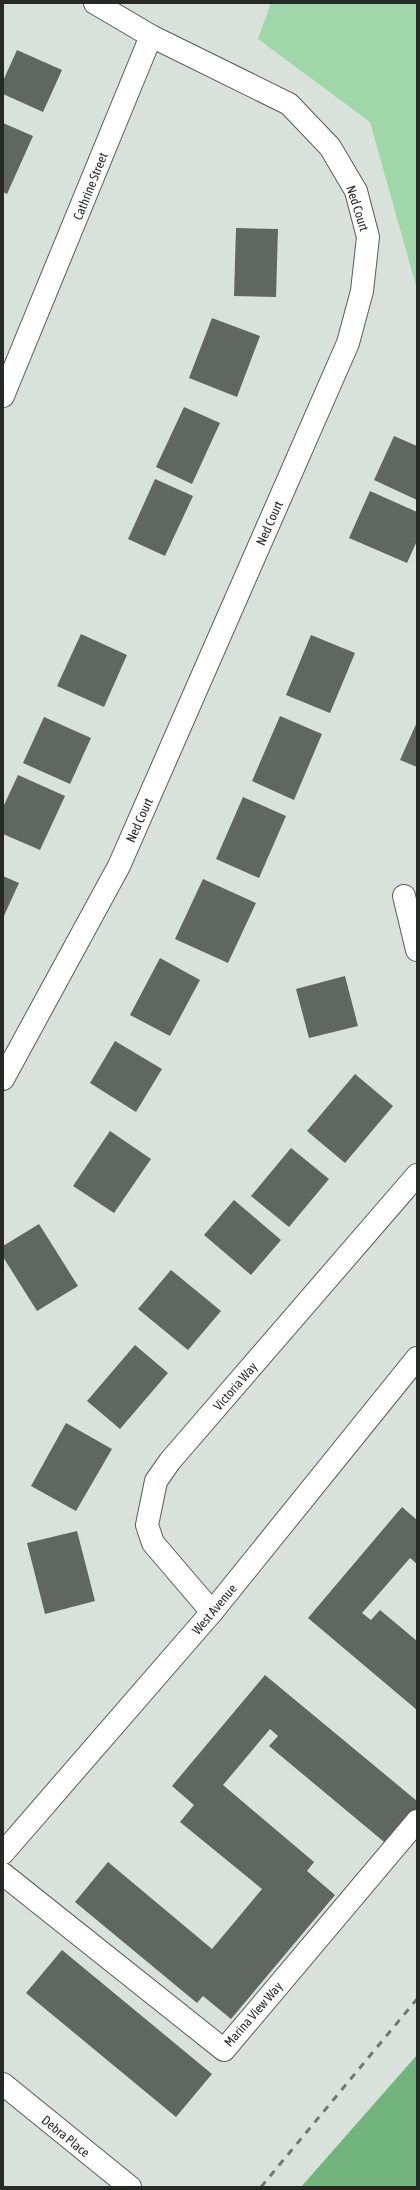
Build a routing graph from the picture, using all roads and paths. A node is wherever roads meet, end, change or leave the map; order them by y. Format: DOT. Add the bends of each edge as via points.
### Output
graph roads {
  1 [pos="95,3"];
  2 [pos="151,36"];
  3 [pos="3,396"];
  4 [pos="404,896"];
  5 [pos="417,950"];
  6 [pos="3,1079"];
  7 [pos="417,1175"];
  8 [pos="417,1358"];
  9 [pos="212,1612"];
  10 [pos="417,1820"];
  11 [pos="3,1853"];
  12 [pos="3,1874"];
  13 [pos="3,2084"];
  14 [pos="130,2187"];
  1 -- 2 [label="street"];
  2 -- 3 [label="street, Cathrine Street"];
  2 -- 6 [label="street, Ned Court" via="289,104 330,146 356,191 368,237 362,292 348,343 119,866"];
  4 -- 5 [label="street"];
  7 -- 9 [label="street, Victoria Way" via="170,1461 156,1481 147,1525 153,1543"];
  8 -- 9 [label="street, West Avenue"];
  9 -- 11 [label="street, West Avenue"];
  10 -- 12 [label="street, Marina View Way" via="224,2050"];
  13 -- 14 [label="street, Debra Place"];
}
